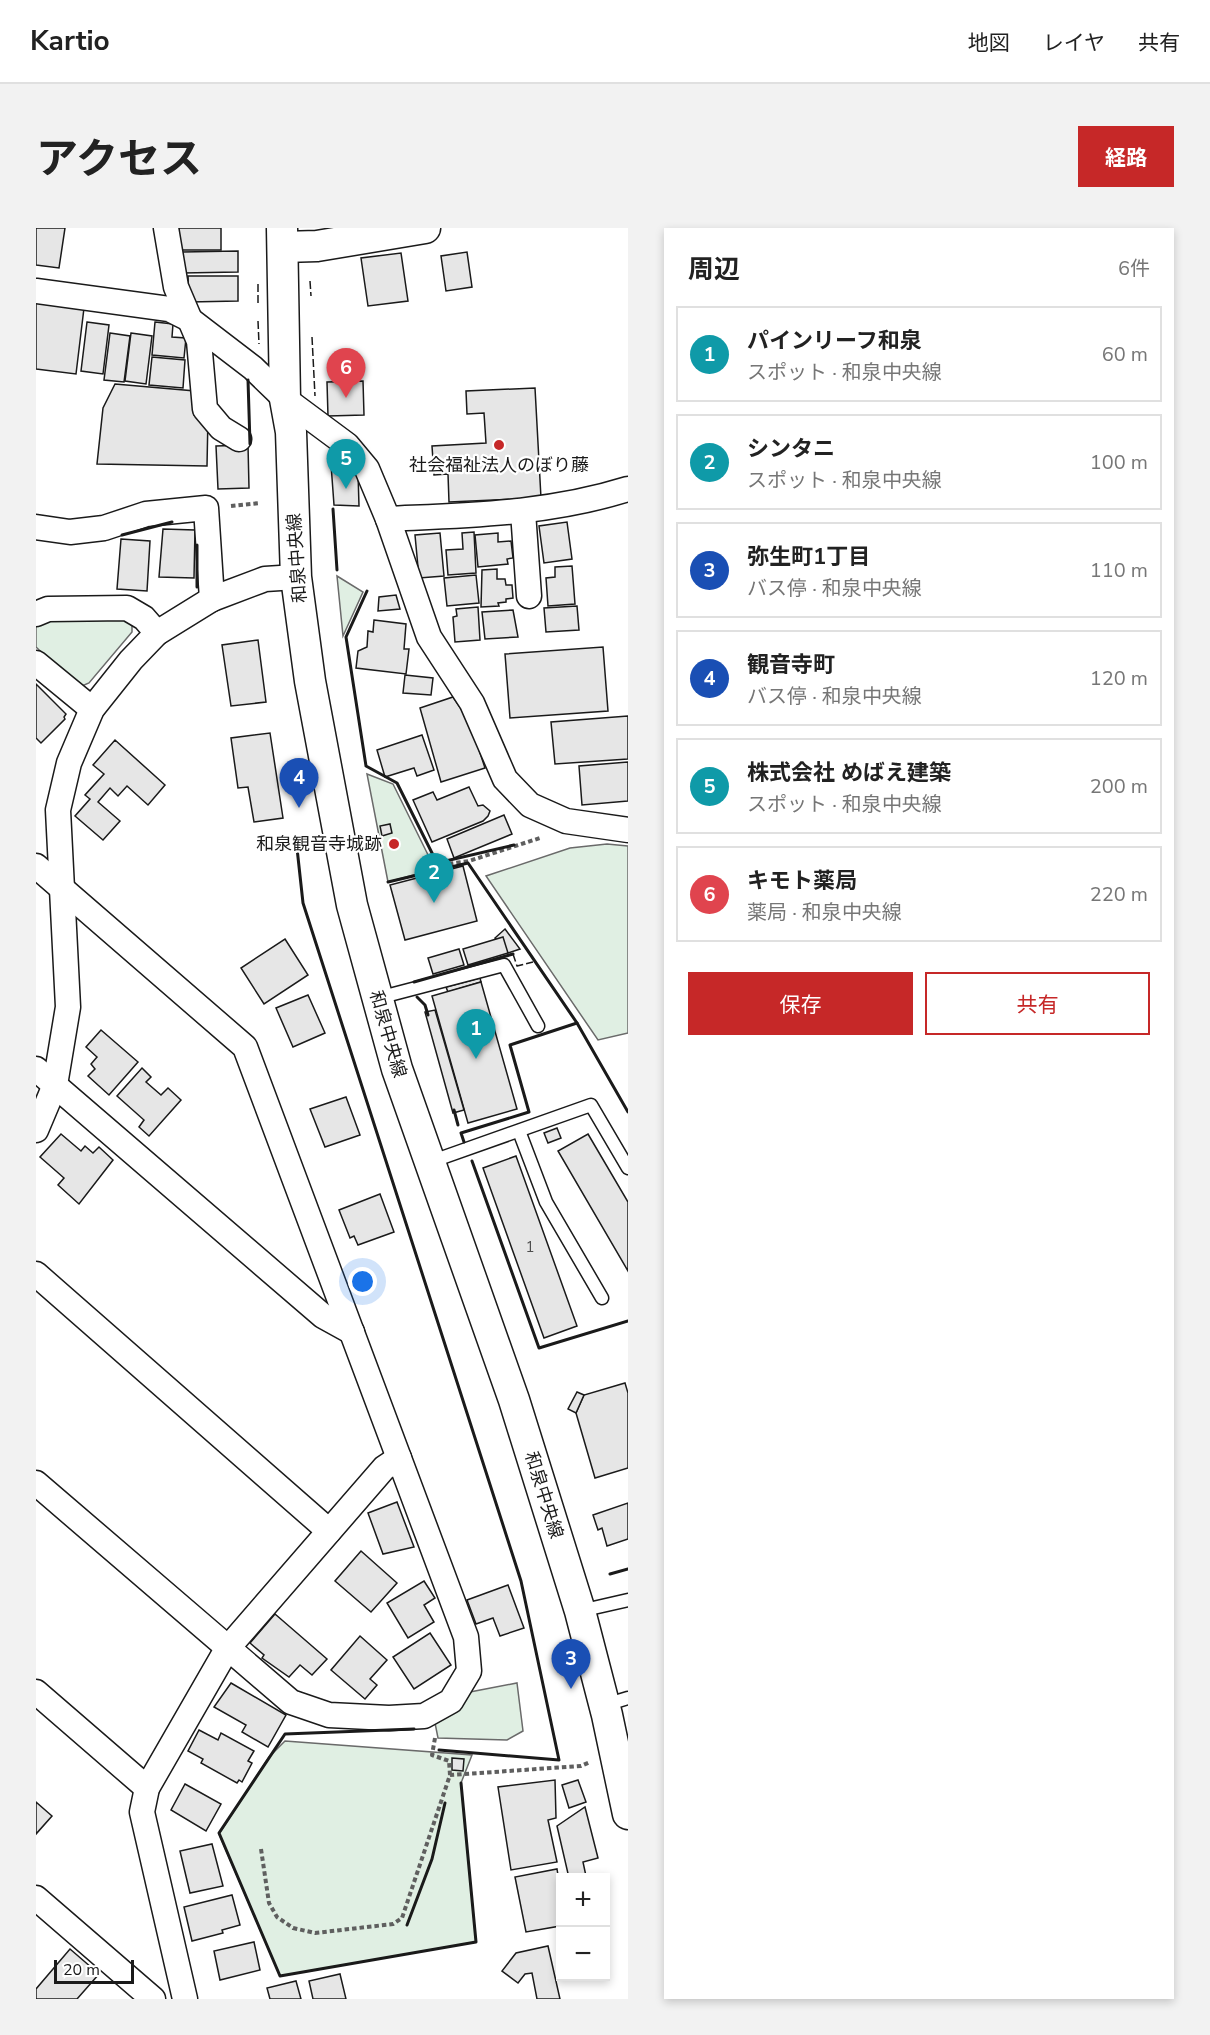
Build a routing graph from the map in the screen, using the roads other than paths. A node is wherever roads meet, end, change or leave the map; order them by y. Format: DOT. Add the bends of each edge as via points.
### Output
graph roads {
  1 [pos="166,228"];
  2 [pos="415,229"];
  3 [pos="282,238"];
  4 [pos="36,291"];
  5 [pos="189,319"];
  6 [pos="285,399"];
  7 [pos="239,439"];
  8 [pos="628,489"];
  9 [pos="523,512"];
  10 [pos="388,519"];
  11 [pos="36,527"];
  12 [pos="296,577"];
  13 [pos="529,596"];
  14 [pos="212,599"];
  15 [pos="36,614"];
  16 [pos="157,633"];
  17 [pos="36,663"];
  18 [pos="92,709"];
  19 [pos="628,830"];
  20 [pos="36,866"];
  21 [pos="61,888"];
  22 [pos="378,998"];
  23 [pos="538,1026"];
  24 [pos="36,1069"];
  25 [pos="55,1085"];
  26 [pos="36,1130"];
  27 [pos="519,1131"];
  28 [pos="430,1162"];
  29 [pos="628,1168"];
  30 [pos="36,1274"];
  31 [pos="602,1298"];
  32 [pos="352,1332"];
  33 [pos="399,1458"];
  34 [pos="36,1483"];
  35 [pos="329,1531"];
  36 [pos="628,1600"];
  37 [pos="580,1611"];
  38 [pos="227,1649"];
  39 [pos="36,1692"];
  40 [pos="616,1701"];
  41 [pos="147,1788"];
  42 [pos="628,1814"];
  43 [pos="36,1898"];
  44 [pos="153,1999"];
  45 [pos="185,1999"];
  1 -- 5 [label="street" via="176,287"];
  2 -- 3 [label="street" via="317,246"];
  3 -- 6 [label="street, 和泉中央線"];
  4 -- 5 [label="street" via="169,309"];
  5 -- 6 [label="street" via="253,368"];
  5 -- 7 [label="street" via="199,341 205,409 221,428"];
  6 -- 10 [label="street" via="347,445 367,470"];
  6 -- 12 [label="street, 和泉中央線" via="291,432"];
  8 -- 9 [label="street" via="587,502"];
  9 -- 10 [label="street"];
  9 -- 13 [label="street"];
  10 -- 19 [label="street" via="429,637 472,703 505,779 530,806 566,821"];
  11 -- 14 [label="street" via="70,532 93,530 147,514 206,508"];
  12 -- 14 [label="street" via="265,579"];
  12 -- 22 [label="street, 和泉中央線" via="333,814 352,905"];
  14 -- 16 [label="street"];
  15 -- 16 [label="street" via="48,609 127,608 144,618"];
  16 -- 18 [label="street"];
  17 -- 18 [label="street"];
  18 -- 21 [label="street" via="69,763 58,810"];
  20 -- 21 [label="street"];
  21 -- 25 [label="street" via="68,1006"];
  21 -- 32 [label="street" via="245,1047"];
  22 -- 23 [label="lane" via="504,965"];
  22 -- 28 [label="street, 和泉中央線"];
  24 -- 25 [label="street"];
  25 -- 26 [label="street"];
  25 -- 32 [label="street" via="324,1316"];
  27 -- 28 [label="lane"];
  27 -- 29 [label="lane" via="591,1105"];
  27 -- 31 [label="lane" via="546,1202"];
  28 -- 37 [label="street, 和泉中央線" via="514,1400"];
  30 -- 35 [label="street"];
  32 -- 33 [label="street"];
  33 -- 35 [label="street" via="384,1468"];
  33 -- 38 [label="street" via="466,1637 469,1671 451,1701 424,1716 329,1715 291,1702"];
  34 -- 38 [label="street"];
  35 -- 38 [label="street"];
  36 -- 37 [label="lane"];
  37 -- 40 [label="street, 和泉中央線"];
  38 -- 41 [label="street"];
  39 -- 41 [label="street"];
  40 -- 42 [label="street, 和泉中央線" via="616,1751"];
  41 -- 45 [label="street" via="142,1812"];
  43 -- 44 [label="street"];
}
